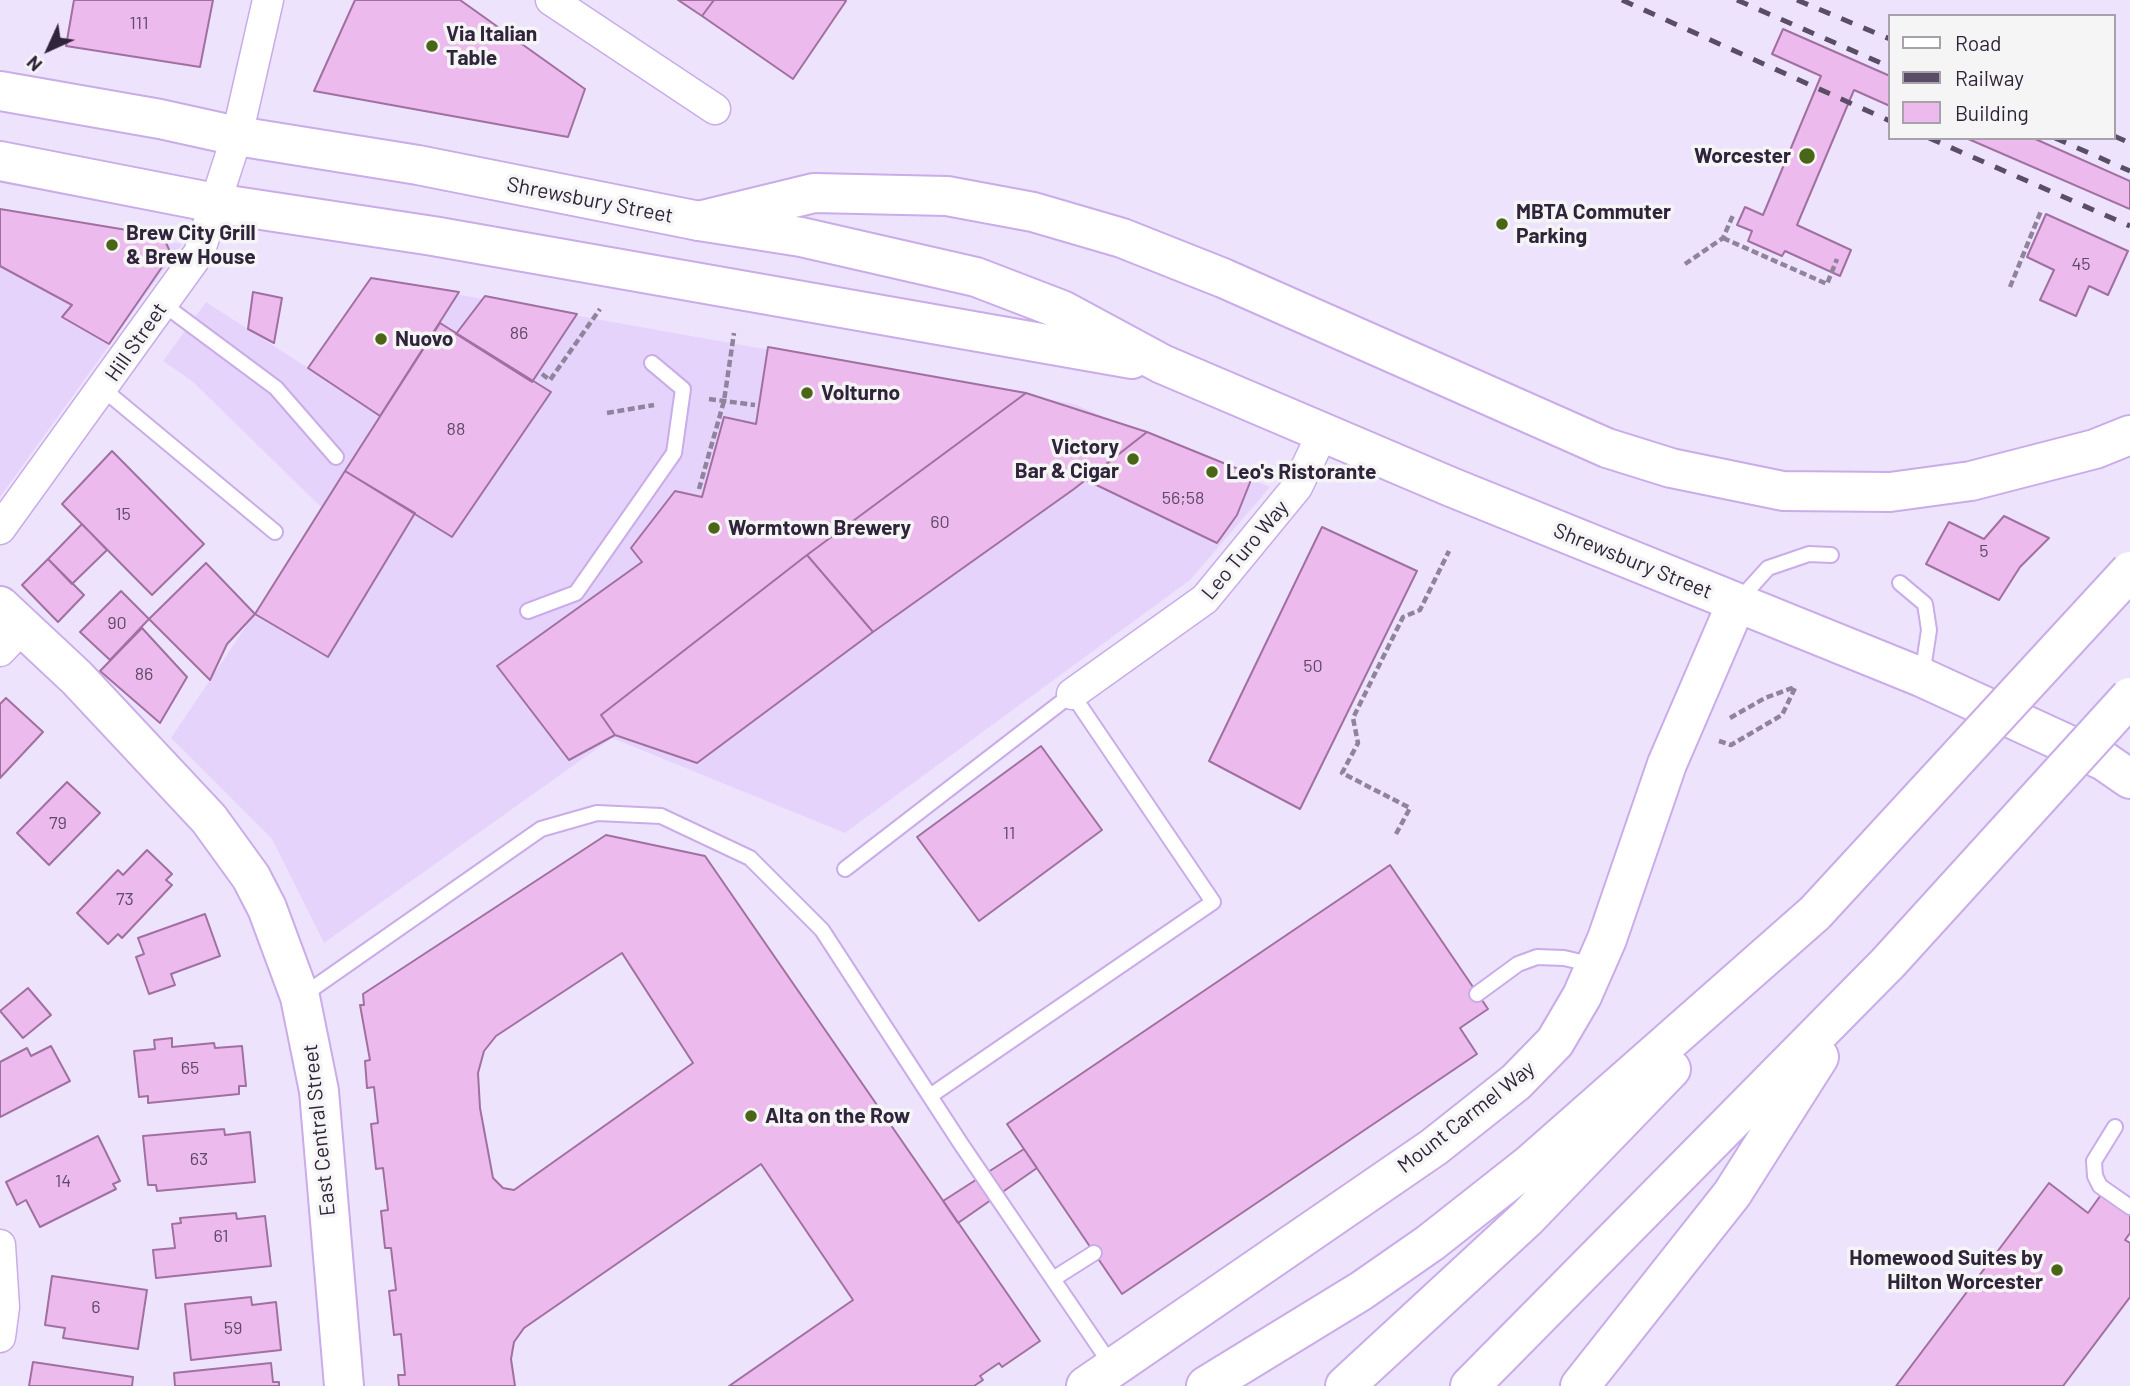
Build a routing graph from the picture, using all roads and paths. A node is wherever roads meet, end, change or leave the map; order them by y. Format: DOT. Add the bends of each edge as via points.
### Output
graph roads {
  1 [pos="268,0"];
  2 [pos="551,0"];
  3 [pos="0,91"];
  4 [pos="715,110"];
  5 [pos="237,136"];
  6 [pos="0,161"];
  7 [pos="215,203"];
  8 [pos="2041,211"];
  9 [pos="1734,213"];
  10 [pos="699,221"];
  11 [pos="1723,238"];
  12 [pos="1837,259"];
  13 [pos="1685,264"];
  14 [pos="2010,287"];
  15 [pos="163,304"];
  16 [pos="600,309"];
  17 [pos="734,333"];
  18 [pos="652,363"];
  19 [pos="1162,364"];
  20 [pos="542,374"];
  21 [pos="103,389"];
  22 [pos="704,398"];
  23 [pos="724,401"];
  24 [pos="666,403"];
  25 [pos="755,405"];
  26 [pos="607,413"];
  27 [pos="1323,432"];
  28 [pos="2130,435"];
  29 [pos="336,457"];
  30 [pos="699,489"];
  31 [pos="0,529"];
  32 [pos="275,532"];
  33 [pos="1448,551"];
  34 [pos="1831,555"];
  35 [pos="2130,571"];
  36 [pos="1900,583"];
  37 [pos="1736,604"];
  38 [pos="528,611"];
  39 [pos="8,628"];
  40 [pos="1921,677"];
  41 [pos="1072,694"];
  42 [pos="2130,697"];
  43 [pos="1727,719"];
  44 [pos="1721,729"];
  45 [pos="2121,769"];
  46 [pos="1396,834"];
  47 [pos="845,869"];
  48 [pos="1815,913"];
  49 [pos="1888,963"];
  50 [pos="1595,965"];
  51 [pos="1477,994"];
  52 [pos="300,997"];
  53 [pos="930,1096"];
  54 [pos="2115,1127"];
  55 [pos="2130,1207"];
  56 [pos="0,1245"];
  57 [pos="1094,1253"];
  58 [pos="1053,1279"];
  59 [pos="0,1337"];
  60 [pos="1099,1377"];
  61 [pos="344,1386"];
  62 [pos="1206,1386"];
  63 [pos="1345,1386"];
  64 [pos="1470,1386"];
  65 [pos="1580,1386"];
  1 -- 5 [label="street, Hill Street"];
  2 -- 4 [label="street"];
  3 -- 5 [label="main road, Shrewsbury Street"];
  5 -- 7 [label="street, Hill Street"];
  5 -- 10 [label="main road, Shrewsbury Street" via="418,165"];
  6 -- 7 [label="main road, Shrewsbury Street"];
  7 -- 15 [label="street, Hill Street" via="199,253"];
  7 -- 19 [label="main road, Shrewsbury Street" via="433,236"];
  8 -- 14 [label="path"];
  9 -- 11 [label="path"];
  10 -- 19 [label="main road, Shrewsbury Street" via="801,237 976,277 1062,310"];
  10 -- 28 [label="main road" via="814,193 947,196 1033,212 1122,238 1223,278 1606,448 1671,468 1783,491 1909,491 1971,481 2095,449"];
  11 -- 12 [label="path" via="1827,284"];
  11 -- 13 [label="path"];
  15 -- 21 [label="street, Hill Street"];
  15 -- 29 [label="lane" via="276,388"];
  16 -- 20 [label="path" via="550,380"];
  17 -- 23 [label="path"];
  18 -- 38 [label="lane" via="683,389 674,453 576,593"];
  19 -- 27 [label="main road, Shrewsbury Street"];
  21 -- 31 [label="street, Hill Street"];
  21 -- 32 [label="lane"];
  22 -- 23 [label="path"];
  23 -- 25 [label="path"];
  23 -- 30 [label="path"];
  24 -- 26 [label="path"];
  27 -- 37 [label="main road, Shrewsbury Street"];
  27 -- 41 [label="street, Leo Turo Way" via="1297,487 1205,599"];
  33 -- 46 [label="path" via="1420,610 1403,617 1353,718 1358,743 1342,773 1410,808"];
  34 -- 37 [label="lane" via="1809,554 1768,568"];
  35 -- 48 [label="main road, bridge"];
  36 -- 40 [label="lane" via="1925,604 1929,630"];
  37 -- 40 [label="main road, Shrewsbury Street"];
  37 -- 50 [label="main road, Mount Carmel Way" via="1667,764"];
  39 -- 52 [label="main road, East Central Street" via="77,678 220,832 263,901"];
  40 -- 45 [label="main road, Shrewsbury Street"];
  41 -- 47 [label="lane"];
  41 -- 53 [label="lane" via="1213,902"];
  42 -- 49 [label="main road, bridge"];
  43 -- 44 [label="path" via="1796,686 1782,716 1731,746 1714,739"];
  48 -- 62 [label="main road" via="1529,1165 1430,1243"];
  48 -- 63 [label="main road" via="1604,1142"];
  49 -- 64 [label="main road"];
  49 -- 65 [label="main road" via="1817,1060 1731,1194"];
  50 -- 51 [label="lane" via="1537,957 1518,964"];
  50 -- 60 [label="main road, Mount Carmel Way" via="1561,1034 1516,1082 1434,1147"];
  52 -- 53 [label="lane" via="541,829 597,813 661,816 750,858 822,930"];
  52 -- 61 [label="main road, East Central Street" via="319,1091"];
  53 -- 58 [label="lane"];
  54 -- 55 [label="lane" via="2094,1161 2095,1176 2100,1186"];
  56 -- 59 [label="street" via="5,1307"];
  57 -- 58 [label="lane"];
  58 -- 60 [label="lane"];
}
